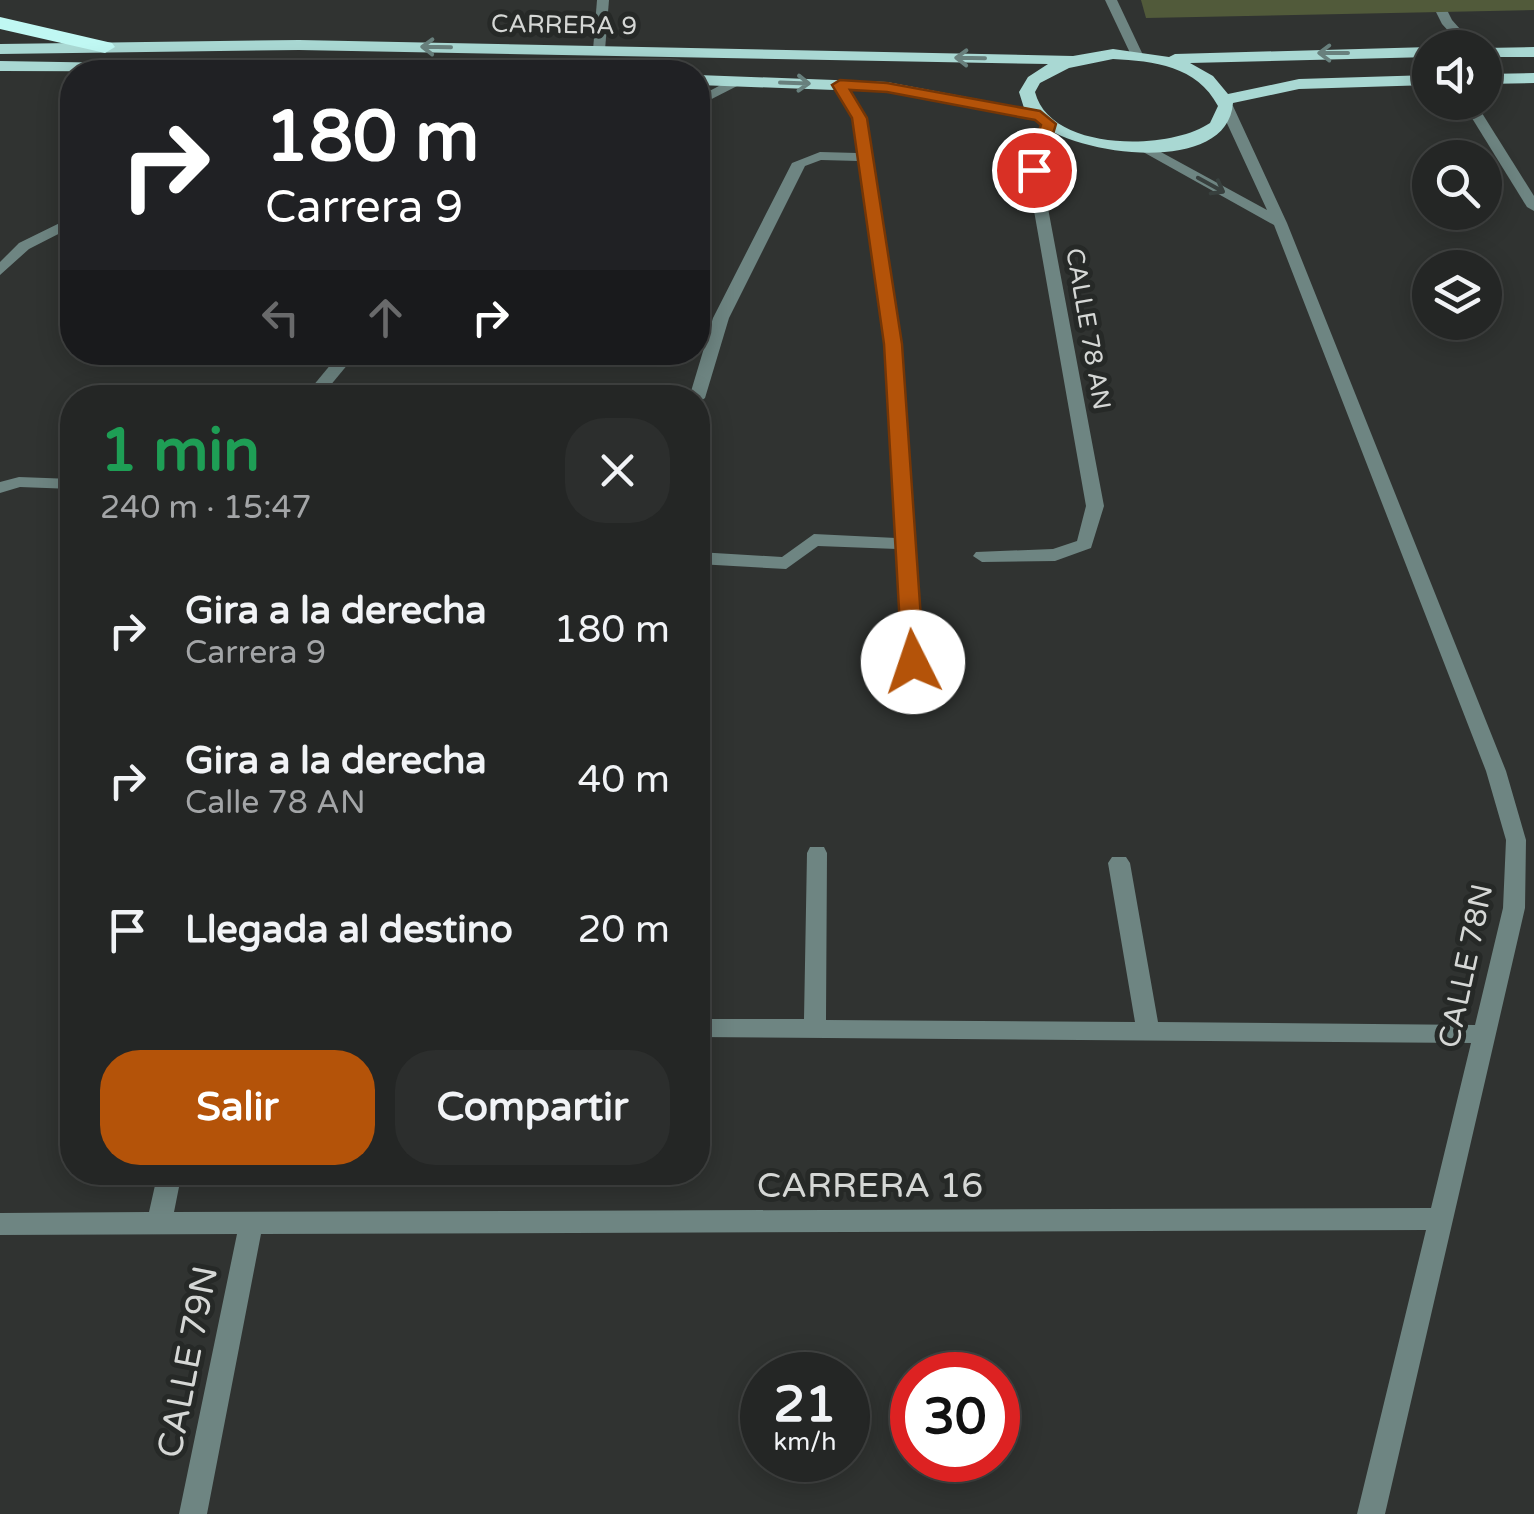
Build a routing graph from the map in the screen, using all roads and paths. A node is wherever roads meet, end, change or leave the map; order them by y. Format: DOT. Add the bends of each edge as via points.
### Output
graph roads {
  1 [pos="603,0"];
  2 [pos="1111,0"];
  3 [pos="1436,0"];
  4 [pos="0,23"];
  5 [pos="1454,30"];
  6 [pos="105,48"];
  7 [pos="0,49"];
  8 [pos="599,50"];
  9 [pos="1502,52"];
  10 [pos="1534,52"];
  11 [pos="1412,53"];
  12 [pos="1137,55"];
  13 [pos="1068,60"];
  14 [pos="1163,60"];
  15 [pos="0,66"];
  16 [pos="60,67"];
  17 [pos="1534,78"];
  18 [pos="1502,79"];
  19 [pos="710,80"];
  20 [pos="736,81"];
  21 [pos="1412,81"];
  22 [pos="840,85"];
  23 [pos="710,95"];
  24 [pos="1225,103"];
  25 [pos="1044,120"];
  26 [pos="1479,120"];
  27 [pos="1143,148"];
  28 [pos="864,157"];
  29 [pos="1534,207"];
  30 [pos="1280,223"];
  31 [pos="60,227"];
  32 [pos="0,270"];
  33 [pos="710,353"];
  34 [pos="339,365"];
  35 [pos="322,385"];
  36 [pos="60,484"];
  37 [pos="0,488"];
  38 [pos="904,544"];
  39 [pos="982,556"];
  40 [pos="710,559"];
  41 [pos="913,662"];
  42 [pos="816,853"];
  43 [pos="1119,863"];
  44 [pos="710,1028"];
  45 [pos="814,1028"];
  46 [pos="1148,1032"];
  47 [pos="1483,1034"];
  48 [pos="167,1185"];
  49 [pos="1440,1219"];
  50 [pos="0,1224"];
  51 [pos="159,1224"];
  52 [pos="252,1224"];
  53 [pos="193,1514"];
  54 [pos="1371,1514"];
  1 -- 8 [label="street"];
  2 -- 12 [label="street"];
  3 -- 5 [label="street"];
  4 -- 6 [label="highway"];
  6 -- 7 [label="main road, CARRERA 9"];
  8 -- 6 [label="main road, CARRERA 9, one-way"];
  13 -- 8 [label="main road, CARRERA 9, one-way"];
  9 -- 10 [label="main road"];
  11 -- 14 [label="main road, one-way"];
  12 -- 13 [label="main road, CARRERA 9"];
  12 -- 14 [label="main road, CARRERA 9"];
  13 -- 25 [label="main road" via="1049,68 1029,90"];
  14 -- 24 [label="main road" via="1214,84"];
  15 -- 16 [label="main road"];
  17 -- 18 [label="main road"];
  19 -- 20 [label="main road"];
  20 -- 22 [label="main road, one-way"];
  20 -- 23 [label="street"];
  21 -- 24 [label="main road" via="1299,84"];
  22 -- 25 [label="main road" via="919,92"];
  22 -- 28 [label="street" via="859,118"];
  24 -- 27 [label="main road" via="1216,127 1186,142"];
  24 -- 30 [label="street, CALLE 78N"];
  25 -- 27 [label="main road" via="1096,143"];
  25 -- 39 [label="street, CALLE 78 AN" via="1034,170 1095,506 1086,544 1056,555"];
  26 -- 29 [label="street"];
  27 -- 30 [label="street, one-way"];
  28 -- 33 [label="street" via="820,156 799,163 720,318"];
  28 -- 38 [label="street" via="893,344"];
  30 -- 47 [label="street, CALLE 78N" via="1496,771 1516,840 1514,908"];
  31 -- 32 [label="street" via="24,246"];
  34 -- 35 [label="street"];
  36 -- 37 [label="street"];
  38 -- 40 [label="street" via="814,540 797,557 772,565"];
  38 -- 41 [label="street"];
  42 -- 45 [label="street"];
  43 -- 46 [label="street"];
  44 -- 45 [label="street"];
  45 -- 46 [label="street"];
  46 -- 47 [label="street"];
  47 -- 49 [label="street, CALLE 78N"];
  48 -- 51 [label="street"];
  49 -- 52 [label="street, CARRERA 16"];
  49 -- 54 [label="street, CALLE 78N"];
  50 -- 51 [label="street, CARRERA 16"];
  51 -- 52 [label="street, CARRERA 16"];
  52 -- 53 [label="street, CALLE 79N"];
}
